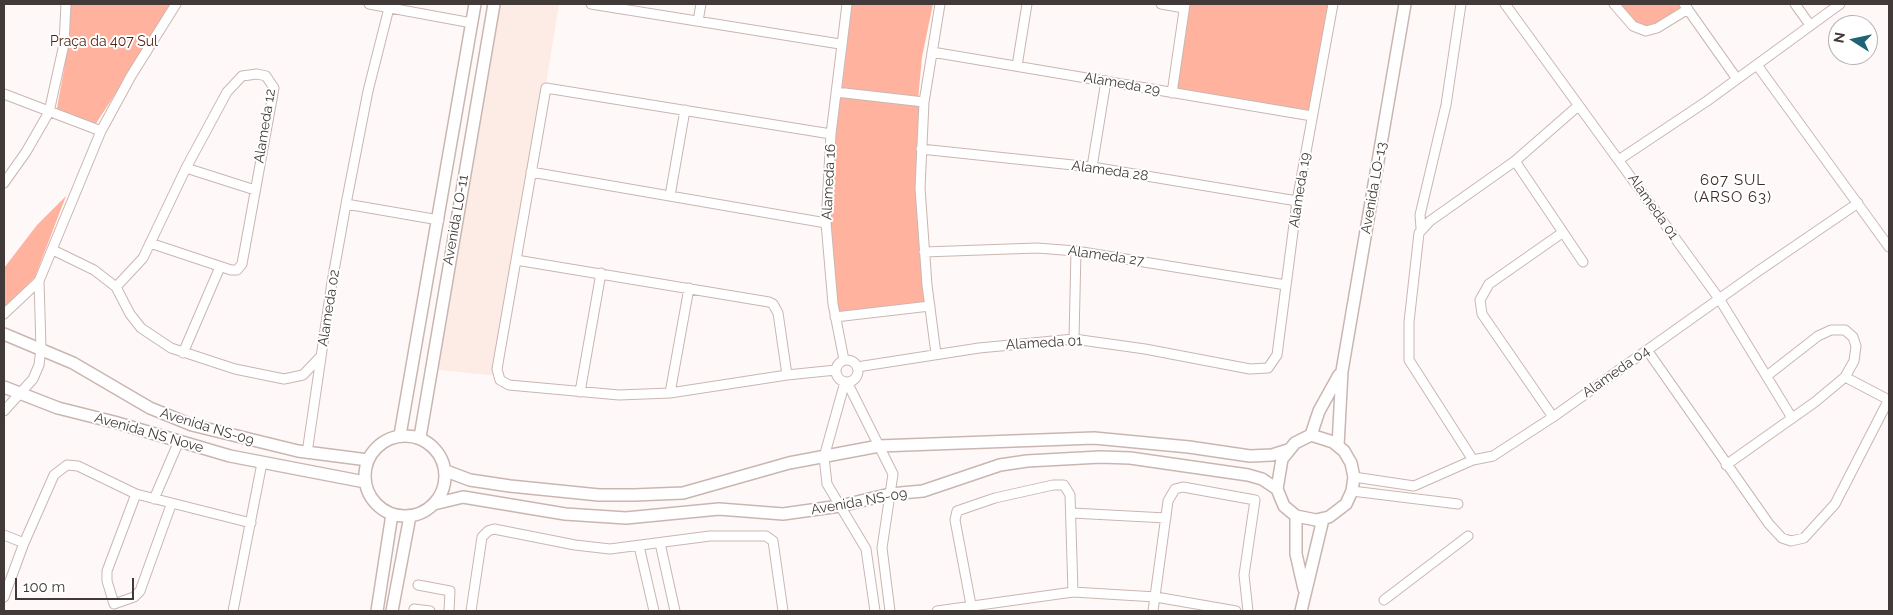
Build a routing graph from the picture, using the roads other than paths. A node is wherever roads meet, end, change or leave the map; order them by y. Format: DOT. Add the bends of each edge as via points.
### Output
graph roads {
  1 [pos="66,4"];
  2 [pos="176,4"];
  3 [pos="369,4"];
  4 [pos="476,4"];
  5 [pos="494,4"];
  6 [pos="591,4"];
  7 [pos="701,4"];
  8 [pos="847,4"];
  9 [pos="940,4"];
  10 [pos="1027,4"];
  11 [pos="1161,4"];
  12 [pos="1333,4"];
  13 [pos="1405,4"];
  14 [pos="1461,4"];
  15 [pos="1505,4"];
  16 [pos="1614,4"];
  17 [pos="1795,4"];
  18 [pos="1840,4"];
  19 [pos="389,6"];
  20 [pos="1184,6"];
  21 [pos="1686,6"];
  22 [pos="1832,6"];
  23 [pos="698,21"];
  24 [pos="472,23"];
  25 [pos="1810,25"];
  26 [pos="840,44"];
  27 [pos="932,52"];
  28 [pos="1757,65"];
  29 [pos="1017,66"];
  30 [pos="1737,79"];
  31 [pos="1106,81"];
  32 [pos="836,92"];
  33 [pos="1172,93"];
  34 [pos="4,94"];
  35 [pos="924,102"];
  36 [pos="1578,106"];
  37 [pos="685,110"];
  38 [pos="50,112"];
  39 [pos="1312,116"];
  40 [pos="101,131"];
  41 [pos="831,134"];
  42 [pos="921,149"];
  43 [pos="1620,160"];
  44 [pos="1515,161"];
  45 [pos="1092,167"];
  46 [pos="186,168"];
  47 [pos="531,172"];
  48 [pos="4,183"];
  49 [pos="255,190"];
  50 [pos="670,196"];
  51 [pos="1297,201"];
  52 [pos="1858,203"];
  53 [pos="346,204"];
  54 [pos="439,220"];
  55 [pos="826,223"];
  56 [pos="1421,228"];
  57 [pos="1562,232"];
  58 [pos="150,243"];
  59 [pos="1889,247"];
  60 [pos="53,250"];
  61 [pos="1076,251"];
  62 [pos="924,252"];
  63 [pos="516,260"];
  64 [pos="1583,262"];
  65 [pos="220,267"];
  66 [pos="602,273"];
  67 [pos="39,281"];
  68 [pos="1286,285"];
  69 [pos="116,287"];
  70 [pos="689,288"];
  71 [pos="1720,300"];
  72 [pos="930,306"];
  73 [pos="4,314"];
  74 [pos="835,317"];
  75 [pos="4,334"];
  76 [pos="1074,339"];
  77 [pos="41,348"];
  78 [pos="1647,350"];
  79 [pos="183,353"];
  80 [pos="936,354"];
  81 [pos="321,355"];
  82 [pos="844,360"];
  83 [pos="857,367"];
  84 [pos="836,370"];
  85 [pos="1261,370"];
  86 [pos="1342,371"];
  87 [pos="787,374"];
  88 [pos="1768,375"];
  89 [pos="1845,377"];
  90 [pos="846,382"];
  91 [pos="4,387"];
  92 [pos="580,392"];
  93 [pos="670,393"];
  94 [pos="21,394"];
  95 [pos="1889,400"];
  96 [pos="4,411"];
  97 [pos="1553,418"];
  98 [pos="1792,418"];
  99 [pos="400,435"];
  100 [pos="1311,435"];
  101 [pos="420,437"];
  102 [pos="179,441"];
  103 [pos="879,446"];
  104 [pos="1338,446"];
  105 [pos="1288,450"];
  106 [pos="307,453"];
  107 [pos="824,457"];
  108 [pos="368,460"];
  109 [pos="1473,460"];
  110 [pos="262,463"];
  111 [pos="1726,465"];
  112 [pos="446,471"];
  113 [pos="1354,477"];
  114 [pos="365,482"];
  115 [pos="1414,486"];
  116 [pos="1277,489"];
  117 [pos="1352,491"];
  118 [pos="136,494"];
  119 [pos="890,494"];
  120 [pos="154,499"];
  121 [pos="1412,499"];
  122 [pos="434,504"];
  123 [pos="1458,504"];
  124 [pos="171,505"];
  125 [pos="840,506"];
  126 [pos="1072,513"];
  127 [pos="392,514"];
  128 [pos="410,516"];
  129 [pos="1296,516"];
  130 [pos="1166,518"];
  131 [pos="1323,519"];
  132 [pos="251,523"];
  133 [pos="4,535"];
  134 [pos="1468,536"];
  135 [pos="24,543"];
  136 [pos="660,543"];
  137 [pos="639,546"];
  138 [pos="418,585"];
  139 [pos="1304,590"];
  140 [pos="1073,592"];
  141 [pos="4,597"];
  142 [pos="1156,597"];
  143 [pos="1384,600"];
  144 [pos="971,605"];
  145 [pos="414,609"];
  146 [pos="234,611"];
  147 [pos="377,611"];
  148 [pos="392,611"];
  149 [pos="430,611"];
  150 [pos="448,611"];
  151 [pos="471,611"];
  152 [pos="654,611"];
  153 [pos="675,611"];
  154 [pos="783,611"];
  155 [pos="875,611"];
  156 [pos="890,611"];
  157 [pos="937,611"];
  158 [pos="1153,611"];
  159 [pos="1236,611"];
  160 [pos="1248,611"];
  161 [pos="1301,611"];
  1 -- 38 [label="street" via="64,44"];
  2 -- 40 [label="street"];
  3 -- 19 [label="street"];
  4 -- 24 [label="street, Avenida LO-11"];
  5 -- 101 [label="street, Avenida LO-11"];
  6 -- 23 [label="street"];
  7 -- 23 [label="street"];
  8 -- 26 [label="street, Alameda 16"];
  9 -- 27 [label="street"];
  10 -- 29 [label="street"];
  11 -- 20 [label="street"];
  12 -- 39 [label="street, Alameda 19"];
  13 -- 86 [label="street, Avenida LO-13"];
  14 -- 56 [label="street" via="1446,105 1420,215"];
  15 -- 36 [label="street, Alameda 01"];
  16 -- 21 [label="street" via="1633,26 1646,31 1657,28"];
  17 -- 25 [label="street"];
  18 -- 22 [label="street"];
  19 -- 24 [label="street"];
  19 -- 53 [label="street, Alameda 02"];
  20 -- 33 [label="street"];
  21 -- 30 [label="street"];
  22 -- 25 [label="street"];
  23 -- 26 [label="street"];
  24 -- 54 [label="street, Avenida LO-11"];
  25 -- 28 [label="street"];
  26 -- 32 [label="street, Alameda 16"];
  27 -- 29 [label="street, Alameda 29"];
  27 -- 35 [label="street"];
  28 -- 30 [label="street"];
  28 -- 52 [label="street"];
  29 -- 31 [label="street, Alameda 29"];
  30 -- 43 [label="street"];
  31 -- 33 [label="street, Alameda 29"];
  31 -- 45 [label="street"];
  32 -- 35 [label="street"];
  32 -- 41 [label="street, Alameda 16"];
  33 -- 39 [label="street, Alameda 29"];
  34 -- 38 [label="street"];
  35 -- 42 [label="street"];
  36 -- 43 [label="street, Alameda 01"];
  36 -- 44 [label="street"];
  37 -- 41 [label="street"];
  37 -- 47 [label="street" via="546,88"];
  37 -- 50 [label="street"];
  38 -- 40 [label="street"];
  38 -- 48 [label="street"];
  39 -- 51 [label="street, Alameda 19"];
  40 -- 60 [label="street"];
  41 -- 55 [label="street, Alameda 16"];
  42 -- 45 [label="street, Alameda 28"];
  42 -- 62 [label="street"];
  43 -- 71 [label="street, Alameda 01"];
  44 -- 56 [label="street"];
  44 -- 57 [label="street"];
  45 -- 51 [label="street, Alameda 28"];
  46 -- 49 [label="street"];
  46 -- 49 [label="street, Alameda 12" via="227,92 242,76 266,76 274,88"];
  46 -- 58 [label="street, Alameda 12"];
  47 -- 50 [label="street"];
  47 -- 63 [label="street"];
  49 -- 65 [label="street, Alameda 12" via="242,264 237,270"];
  50 -- 55 [label="street"];
  51 -- 68 [label="street, Alameda 19"];
  52 -- 59 [label="street"];
  52 -- 71 [label="street, Alameda 04"];
  53 -- 54 [label="street"];
  53 -- 81 [label="street, Alameda 02"];
  54 -- 99 [label="street, Avenida LO-11"];
  55 -- 74 [label="street, Alameda 16"];
  56 -- 109 [label="street" via="1415,247 1408,322 1409,360"];
  57 -- 64 [label="street"];
  57 -- 97 [label="street" via="1489,284 1480,300 1482,314"];
  58 -- 65 [label="street, Alameda 12"];
  58 -- 69 [label="street, Alameda 12" via="138,266"];
  60 -- 67 [label="street"];
  60 -- 69 [label="street, Alameda 02" via="94,270"];
  61 -- 62 [label="street, Alameda 27" via="1003,248"];
  61 -- 68 [label="street, Alameda 27"];
  61 -- 76 [label="street"];
  62 -- 72 [label="street"];
  63 -- 66 [label="street"];
  63 -- 92 [label="street" via="497,369 500,380 510,385"];
  65 -- 79 [label="street"];
  66 -- 70 [label="street"];
  66 -- 92 [label="street"];
  67 -- 73 [label="street"];
  67 -- 77 [label="street"];
  68 -- 85 [label="street, Alameda 19" via="1277,355 1272,365"];
  69 -- 79 [label="street, Alameda 02" via="130,314 148,334"];
  70 -- 87 [label="street" via="773,304 778,314"];
  70 -- 93 [label="street"];
  71 -- 78 [label="street, Alameda 04"];
  71 -- 88 [label="street, Alameda 01"];
  72 -- 74 [label="street"];
  72 -- 80 [label="street"];
  74 -- 82 [label="street, Alameda 16"];
  75 -- 77 [label="street, Avenida NS-09"];
  76 -- 80 [label="street, Alameda 01"];
  76 -- 85 [label="street, Alameda 01"];
  77 -- 94 [label="street" via="36,373"];
  77 -- 106 [label="street, Avenida NS-09" via="87,370 162,414 233,436"];
  78 -- 97 [label="street, Alameda 04"];
  78 -- 111 [label="street"];
  79 -- 81 [label="street, Alameda 02" via="235,369 284,379 303,375"];
  80 -- 83 [label="street, Alameda 01"];
  81 -- 106 [label="street"];
  82 -- 83 [label="street" via="852,361"];
  82 -- 84 [label="street"];
  83 -- 90 [label="street" via="856,377"];
  84 -- 87 [label="street"];
  84 -- 90 [label="street" via="838,378"];
  86 -- 100 [label="street, Avenida LO-13" via="1319,411"];
  86 -- 104 [label="street, Avenida LO-13"];
  87 -- 93 [label="street"];
  88 -- 89 [label="street" via="1818,336 1838,328 1851,333 1855,342 1854,360"];
  88 -- 98 [label="street, Alameda 01"];
  89 -- 95 [label="street"];
  89 -- 98 [label="street"];
  90 -- 103 [label="street"];
  90 -- 107 [label="street"];
  91 -- 94 [label="street, Avenida NS Nove"];
  92 -- 93 [label="street" via="618,395"];
  94 -- 96 [label="street"];
  94 -- 102 [label="street, Avenida NS Nove" via="58,408"];
  95 -- 111 [label="street" via="1835,504 1810,532 1797,541 1777,533"];
  97 -- 109 [label="street, Alameda 04" via="1493,456"];
  98 -- 111 [label="street"];
  99 -- 101 [label="street"];
  99 -- 108 [label="street" via="376,448"];
  100 -- 104 [label="street"];
  100 -- 105 [label="street"];
  101 -- 112 [label="street" via="437,450"];
  102 -- 110 [label="street, Avenida NS Nove"];
  102 -- 120 [label="street"];
  103 -- 105 [label="street" via="1094,438 1250,456"];
  103 -- 107 [label="street"];
  103 -- 119 [label="street" via="893,474"];
  104 -- 113 [label="street" via="1348,457"];
  105 -- 116 [label="street" via="1282,459"];
  106 -- 108 [label="street, Avenida NS-09"];
  107 -- 112 [label="street" via="770,468 683,493 634,495 599,495 510,486 470,480"];
  107 -- 125 [label="street" via="827,484"];
  108 -- 114 [label="street"];
  109 -- 115 [label="street, Alameda 04"];
  110 -- 114 [label="street, Avenida NS Nove"];
  110 -- 132 [label="street"];
  112 -- 122 [label="street" via="445,486"];
  113 -- 115 [label="street"];
  113 -- 117 [label="street"];
  114 -- 127 [label="street" via="373,500"];
  115 -- 121 [label="street"];
  116 -- 119 [label="street, Avenida NS-09" via="1248,475 1130,458 1100,457 1027,461 1000,466 923,491"];
  116 -- 129 [label="street" via="1284,506"];
  117 -- 121 [label="street"];
  117 -- 131 [label="street" via="1341,509"];
  118 -- 120 [label="street"];
  118 -- 124 [label="street" via="107,571 114,604 134,597 140,591"];
  118 -- 135 [label="street" via="78,466 67,465 54,475"];
  119 -- 125 [label="street, Avenida NS-09"];
  119 -- 156 [label="street" via="882,548"];
  120 -- 124 [label="street"];
  121 -- 123 [label="street"];
  122 -- 125 [label="street, Avenida NS-09" via="463,497 566,514 626,518 719,509 783,514"];
  122 -- 128 [label="street"];
  124 -- 132 [label="street"];
  125 -- 155 [label="street" via="866,549"];
  126 -- 130 [label="street"];
  126 -- 140 [label="street"];
  126 -- 144 [label="street" via="1070,495 1064,485 995,498 957,511 955,520"];
  127 -- 128 [label="street"];
  127 -- 147 [label="street"];
  128 -- 148 [label="street"];
  129 -- 131 [label="street" via="1309,520"];
  129 -- 139 [label="street" via="1296,554"];
  130 -- 142 [label="street"];
  130 -- 160 [label="street" via="1170,495 1183,487 1255,500 1244,575"];
  131 -- 139 [label="street"];
  132 -- 146 [label="street"];
  133 -- 135 [label="street"];
  134 -- 143 [label="street"];
  135 -- 141 [label="street"];
  136 -- 137 [label="street"];
  136 -- 153 [label="street"];
  136 -- 154 [label="street" via="710,536 766,536 772,541"];
  137 -- 151 [label="street" via="595,548 494,529 488,531 482,537"];
  137 -- 152 [label="street"];
  138 -- 150 [label="street" via="449,589 452,594"];
  139 -- 161 [label="street"];
  140 -- 142 [label="street"];
  140 -- 144 [label="street"];
  142 -- 158 [label="street"];
  142 -- 159 [label="street"];
  144 -- 157 [label="street"];
  145 -- 149 [label="street"];
}
